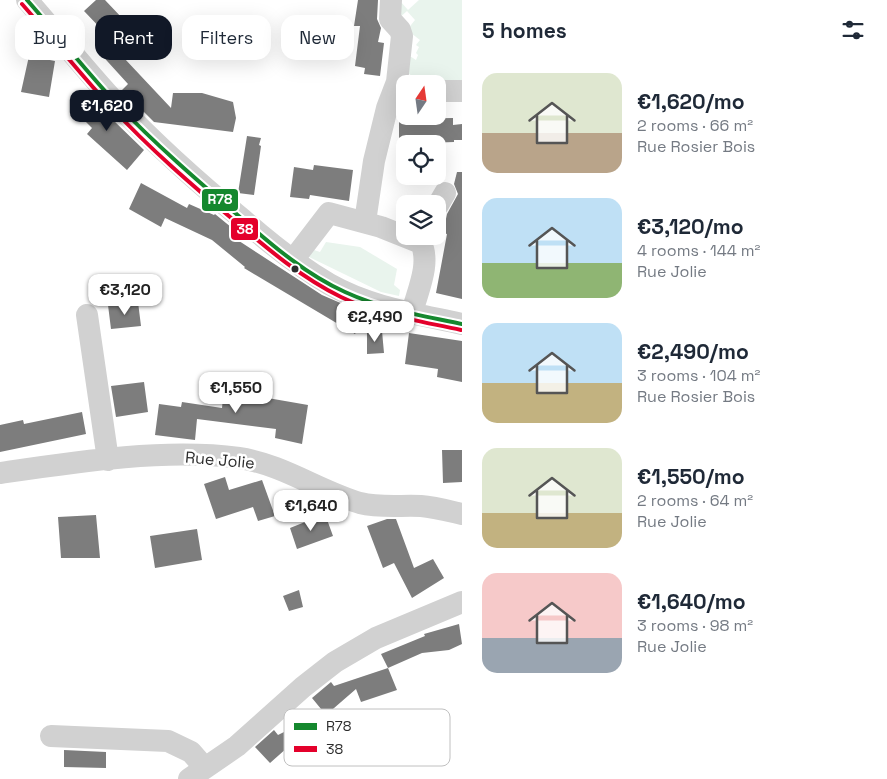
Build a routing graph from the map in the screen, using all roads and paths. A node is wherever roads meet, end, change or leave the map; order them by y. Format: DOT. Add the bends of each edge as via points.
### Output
graph roads {
  1 [pos="27,0"];
  2 [pos="391,0"];
  3 [pos="401,75"];
  4 [pos="446,91"];
  5 [pos="462,91"];
  6 [pos="396,92"];
  7 [pos="366,222"];
  8 [pos="396,232"];
  9 [pos="422,245"];
  10 [pos="293,260"];
  11 [pos="412,313"];
  12 [pos="88,315"];
  13 [pos="462,324"];
  14 [pos="108,460"];
  15 [pos="0,473"];
  16 [pos="462,514"];
  17 [pos="462,602"];
  18 [pos="51,736"];
  19 [pos="197,773"];
  1 -- 10 [label="street" via="115,102 156,144"];
  2 -- 3 [label="street" via="390,19 402,36"];
  4 -- 5 [label="street"];
  6 -- 7 [label="street" via="387,108 374,161"];
  7 -- 8 [label="street"];
  7 -- 10 [label="street" via="329,213"];
  9 -- 11 [label="street" via="425,263"];
  10 -- 11 [label="street" via="345,292"];
  11 -- 13 [label="street"];
  12 -- 14 [label="street"];
  14 -- 15 [label="street, Rue Jolie"];
  14 -- 16 [label="street, Rue Jolie" via="158,456 240,458 262,463 361,503 422,506"];
  17 -- 19 [label="street" via="376,638 335,662 237,746"];
  18 -- 19 [label="street" via="168,741 191,752"];
}
